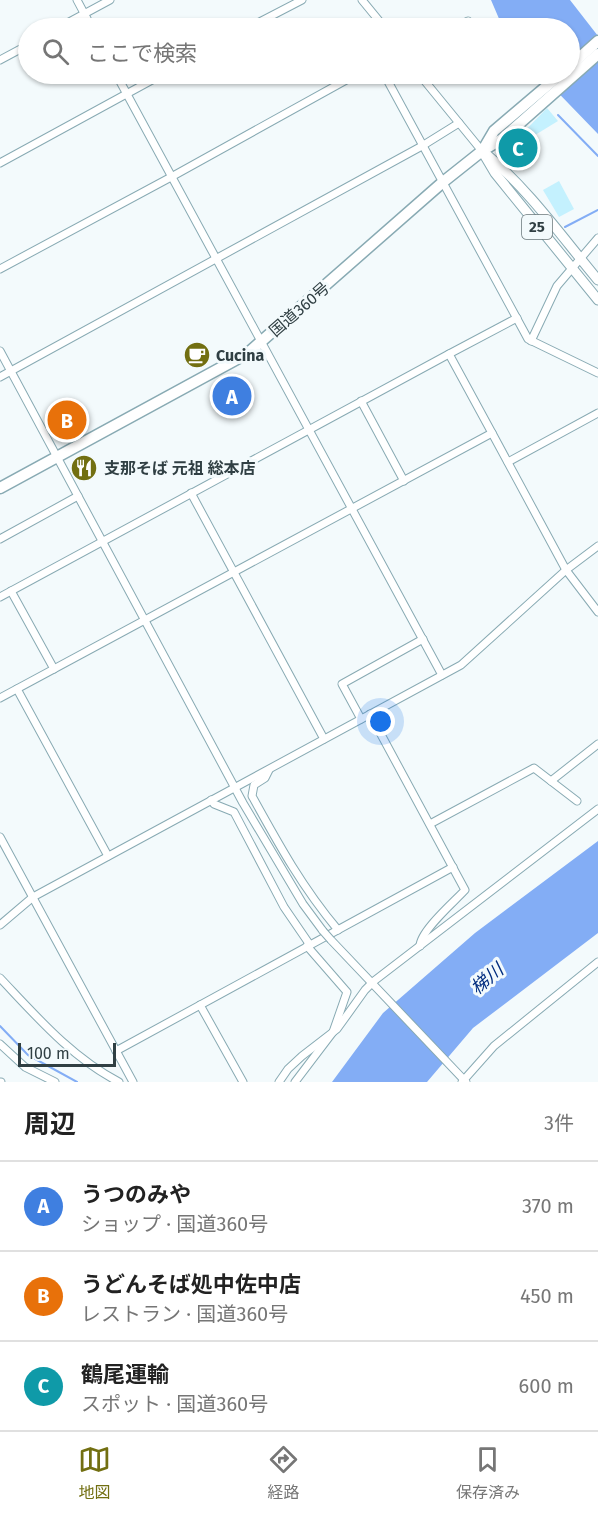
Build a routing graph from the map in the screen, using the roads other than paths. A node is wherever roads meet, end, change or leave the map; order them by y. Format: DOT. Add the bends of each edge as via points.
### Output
graph roads {
  1 [pos="77,0"];
  2 [pos="110,0"];
  3 [pos="302,0"];
  4 [pos="362,0"];
  5 [pos="85,14"];
  6 [pos="77,18"];
  7 [pos="87,18"];
  8 [pos="267,18"];
  9 [pos="377,18"];
  10 [pos="598,41"];
  11 [pos="18,50"];
  12 [pos="598,54"];
  13 [pos="580,57"];
  14 [pos="0,60"];
  15 [pos="580,68"];
  16 [pos="122,84"];
  17 [pos="144,84"];
  18 [pos="339,84"];
  19 [pos="389,84"];
  20 [pos="427,84"];
  21 [pos="552,84"];
  22 [pos="560,84"];
  23 [pos="127,93"];
  24 [pos="534,105"];
  25 [pos="459,123"];
  26 [pos="422,146"];
  27 [pos="482,151"];
  28 [pos="0,163"];
  29 [pos="173,176"];
  30 [pos="443,182"];
  31 [pos="598,238"];
  32 [pos="217,257"];
  33 [pos="581,259"];
  34 [pos="0,268"];
  35 [pos="572,268"];
  36 [pos="598,280"];
  37 [pos="598,300"];
  38 [pos="517,318"];
  39 [pos="531,341"];
  40 [pos="262,342"];
  41 [pos="0,351"];
  42 [pos="449,354"];
  43 [pos="11,371"];
  44 [pos="598,373"];
  45 [pos="0,377"];
  46 [pos="361,401"];
  47 [pos="598,413"];
  48 [pos="309,429"];
  49 [pos="492,433"];
  50 [pos="56,457"];
  51 [pos="508,462"];
  52 [pos="404,481"];
  53 [pos="0,488"];
  54 [pos="191,493"];
  55 [pos="78,496"];
  56 [pos="352,509"];
  57 [pos="0,539"];
  58 [pos="102,542"];
  59 [pos="598,546"];
  60 [pos="566,570"];
  61 [pos="234,572"];
  62 [pos="11,591"];
  63 [pos="0,597"];
  64 [pos="598,612"];
  65 [pos="144,620"];
  66 [pos="423,639"];
  67 [pos="54,669"];
  68 [pos="442,675"];
  69 [pos="17,689"];
  70 [pos="0,698"];
  71 [pos="370,714"];
  72 [pos="361,719"];
  73 [pos="324,739"];
  74 [pos="598,744"];
  75 [pos="269,769"];
  76 [pos="551,781"];
  77 [pos="235,787"];
  78 [pos="211,800"];
  79 [pos="577,801"];
  80 [pos="598,809"];
  81 [pos="430,824"];
  82 [pos="0,837"];
  83 [pos="108,856"];
  84 [pos="453,867"];
  85 [pos="33,897"];
  86 [pos="0,925"];
  87 [pos="338,930"];
  88 [pos="309,946"];
  89 [pos="420,946"];
  90 [pos="598,962"];
  91 [pos="0,979"];
  92 [pos="371,984"];
  93 [pos="200,1005"];
  94 [pos="333,1032"];
  95 [pos="0,1044"];
  96 [pos="116,1051"];
  97 [pos="464,1081"];
  98 [pos="54,1082"];
  99 [pos="119,1082"];
  100 [pos="133,1082"];
  101 [pos="243,1082"];
  102 [pos="279,1082"];
  103 [pos="295,1082"];
  1 -- 5 [label="street"];
  2 -- 5 [label="street"];
  3 -- 8 [label="street"];
  4 -- 9 [label="street"];
  5 -- 6 [label="street"];
  5 -- 7 [label="street"];
  10 -- 13 [label="highway"];
  11 -- 14 [label="street"];
  12 -- 15 [label="highway, 国道360号"];
  16 -- 23 [label="street"];
  17 -- 23 [label="street"];
  18 -- 29 [label="street"];
  19 -- 26 [label="street"];
  20 -- 25 [label="street"];
  21 -- 24 [label="highway, 国道360号"];
  22 -- 24 [label="highway, 国道360号"];
  23 -- 28 [label="street"];
  23 -- 29 [label="street"];
  24 -- 27 [label="highway, 国道360号" via="502,139"];
  25 -- 26 [label="street"];
  25 -- 27 [label="street"];
  26 -- 30 [label="street"];
  26 -- 32 [label="street"];
  27 -- 30 [label="highway, 国道360号"];
  27 -- 33 [label="main road, 25" via="501,167"];
  27 -- 35 [label="main road, 25" via="495,173"];
  29 -- 32 [label="street"];
  29 -- 34 [label="street"];
  30 -- 38 [label="street"];
  30 -- 40 [label="highway, 国道360号"];
  31 -- 33 [label="street"];
  32 -- 40 [label="street"];
  32 -- 43 [label="street"];
  33 -- 35 [label="street"];
  33 -- 36 [label="main road, 25"];
  35 -- 37 [label="main road, 25"];
  35 -- 39 [label="street" via="557,286"];
  38 -- 39 [label="street"];
  38 -- 42 [label="street"];
  39 -- 44 [label="street"];
  40 -- 48 [label="street"];
  40 -- 50 [label="highway, 国道360号"];
  41 -- 43 [label="street"];
  42 -- 46 [label="street"];
  42 -- 49 [label="street"];
  43 -- 45 [label="street"];
  43 -- 50 [label="street"];
  46 -- 48 [label="street"];
  46 -- 52 [label="street"];
  47 -- 51 [label="street"];
  48 -- 54 [label="street"];
  48 -- 56 [label="street"];
  49 -- 51 [label="street"];
  49 -- 52 [label="street"];
  50 -- 53 [label="highway, 国道360号"];
  50 -- 55 [label="street"];
  51 -- 60 [label="street"];
  52 -- 56 [label="street"];
  54 -- 58 [label="street"];
  54 -- 61 [label="street"];
  55 -- 57 [label="street"];
  55 -- 58 [label="street"];
  56 -- 61 [label="street"];
  56 -- 66 [label="street"];
  58 -- 62 [label="street"];
  58 -- 65 [label="street"];
  59 -- 60 [label="street"];
  60 -- 64 [label="street"];
  60 -- 68 [label="street" via="461,664"];
  61 -- 65 [label="street"];
  61 -- 73 [label="street"];
  62 -- 63 [label="street"];
  62 -- 67 [label="street"];
  65 -- 67 [label="street"];
  65 -- 77 [label="street"];
  66 -- 68 [label="street"];
  66 -- 72 [label="street" via="342,684"];
  67 -- 69 [label="street"];
  68 -- 71 [label="street"];
  69 -- 70 [label="street"];
  69 -- 83 [label="street"];
  71 -- 72 [label="street"];
  71 -- 81 [label="street"];
  72 -- 73 [label="street"];
  73 -- 75 [label="street"];
  74 -- 76 [label="street"];
  75 -- 77 [label="street"];
  75 -- 87 [label="street" via="265,778 254,785 252,796 286,859"];
  76 -- 79 [label="street"];
  76 -- 81 [label="street" via="534,768"];
  77 -- 78 [label="street"];
  77 -- 92 [label="street, bridge" via="303,904"];
  78 -- 83 [label="street"];
  78 -- 88 [label="street" via="234,812"];
  80 -- 89 [label="street"];
  81 -- 84 [label="street"];
  82 -- 85 [label="street"];
  83 -- 85 [label="street"];
  84 -- 87 [label="street"];
  84 -- 89 [label="street" via="465,890 437,918 420,940"];
  85 -- 86 [label="street"];
  85 -- 96 [label="street"];
  87 -- 88 [label="street"];
  88 -- 93 [label="street"];
  88 -- 94 [label="street" via="347,992"];
  89 -- 92 [label="street"];
  90 -- 97 [label="street" via="494,1046"];
  91 -- 99 [label="street" via="76,1055"];
  92 -- 94 [label="street"];
  92 -- 97 [label="street"];
  93 -- 96 [label="street"];
  93 -- 101 [label="street"];
  94 -- 102 [label="street" via="288,1069"];
  94 -- 103 [label="street"];
  95 -- 98 [label="street" via="25,1067"];
  96 -- 100 [label="street"];
}
